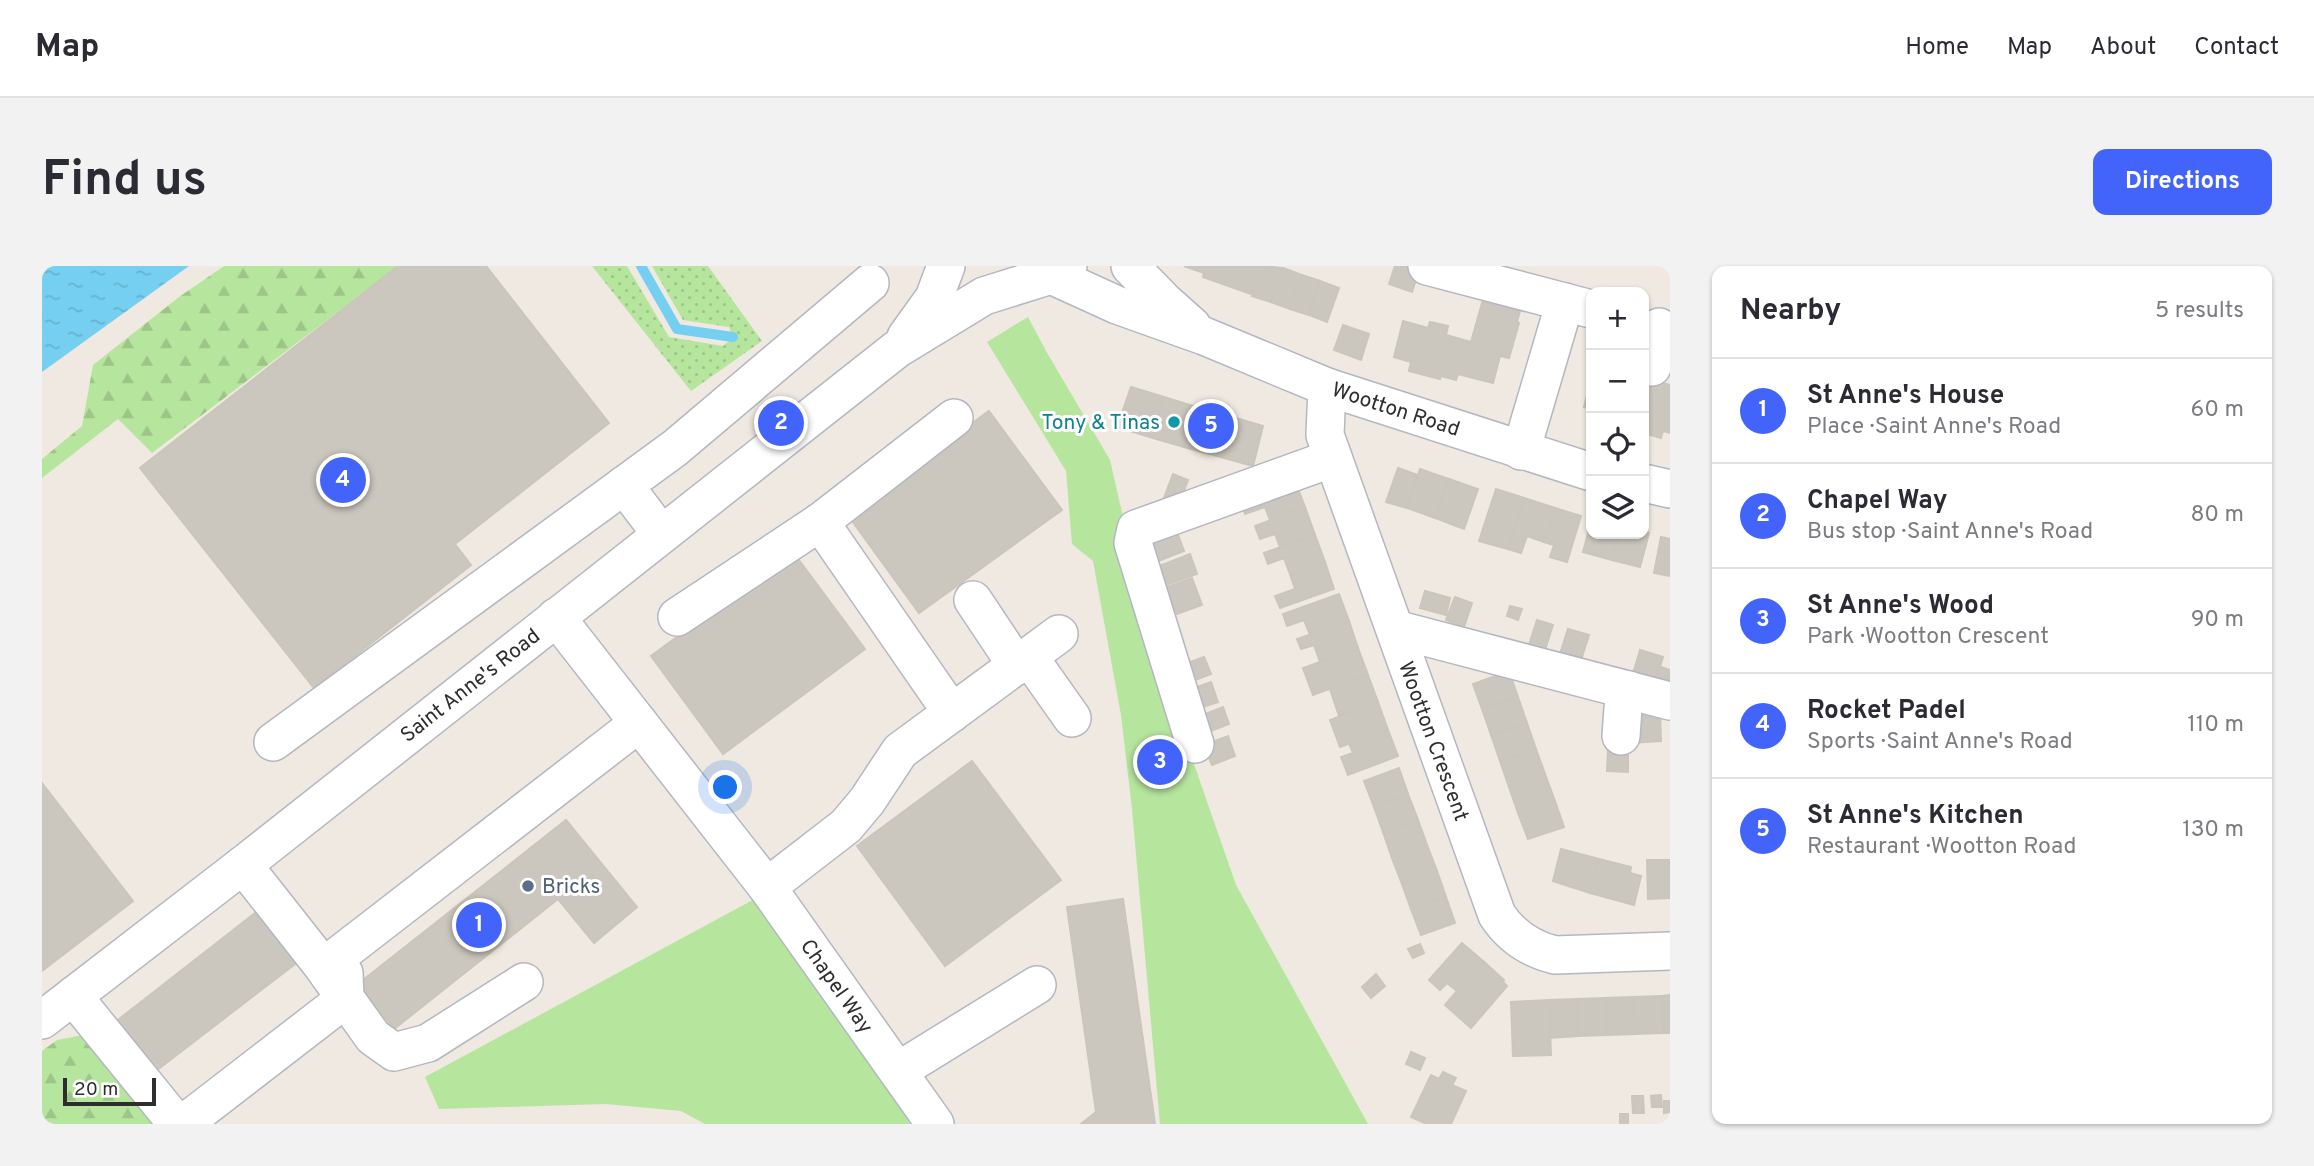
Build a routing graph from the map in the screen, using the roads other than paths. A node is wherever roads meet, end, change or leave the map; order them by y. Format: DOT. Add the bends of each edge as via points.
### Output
graph roads {
  1 [pos="946,266"];
  2 [pos="987,266"];
  3 [pos="1130,266"];
  4 [pos="1427,266"];
  5 [pos="1478,273"];
  6 [pos="1050,274"];
  7 [pos="870,283"];
  8 [pos="1578,306"];
  9 [pos="1658,326"];
  10 [pos="1204,336"];
  11 [pos="897,349"];
  12 [pos="1652,368"];
  13 [pos="1327,387"];
  14 [pos="954,418"];
  15 [pos="1521,451"];
  16 [pos="1333,458"];
  17 [pos="1586,470"];
  18 [pos="624,485"];
  19 [pos="1649,485"];
  20 [pos="1670,489"];
  21 [pos="820,522"];
  22 [pos="661,534"];
  23 [pos="973,600"];
  24 [pos="556,617"];
  25 [pos="677,617"];
  26 [pos="1395,629"];
  27 [pos="1059,634"];
  28 [pos="1023,662"];
  29 [pos="1670,701"];
  30 [pos="953,713"];
  31 [pos="1072,718"];
  32 [pos="639,723"];
  33 [pos="273,742"];
  34 [pos="1195,744"];
  35 [pos="243,865"];
  36 [pos="767,887"];
  37 [pos="1670,951"];
  38 [pos="524,982"];
  39 [pos="1037,985"];
  40 [pos="73,996"];
  41 [pos="345,999"];
  42 [pos="42,1020"];
  43 [pos="898,1072"];
  44 [pos="177,1124"];
  45 [pos="183,1124"];
  46 [pos="935,1124"];
  1 -- 11 [label="street, Saint Anne's Road" via="934,298"];
  2 -- 6 [label="street, Wootton Road" via="997,274"];
  3 -- 10 [label="street, Wootton Road"];
  4 -- 5 [label="street"];
  5 -- 8 [label="street"];
  6 -- 10 [label="street, Wootton Road" via="1117,305"];
  6 -- 11 [label="street, Saint Anne's Road" via="984,296"];
  7 -- 18 [label="street"];
  8 -- 15 [label="street"];
  9 -- 12 [label="street"];
  10 -- 13 [label="street, Wootton Road"];
  11 -- 22 [label="street, Saint Anne's Road"];
  13 -- 15 [label="street, Wootton Road"];
  13 -- 16 [label="street, Wootton Crescent" via="1325,435"];
  14 -- 21 [label="street"];
  15 -- 17 [label="street, Wootton Road"];
  16 -- 26 [label="street, Wootton Crescent"];
  16 -- 34 [label="street" via="1136,529 1133,542"];
  18 -- 22 [label="street"];
  18 -- 33 [label="street"];
  19 -- 20 [label="street"];
  21 -- 25 [label="street"];
  21 -- 30 [label="street"];
  22 -- 24 [label="street, Saint Anne's Road"];
  23 -- 28 [label="street"];
  24 -- 32 [label="street, Chapel Way"];
  24 -- 35 [label="street, Saint Anne's Road"];
  26 -- 29 [label="street" via="1621,711"];
  26 -- 37 [label="street, Wootton Crescent" via="1504,926 1541,952 1555,955"];
  27 -- 28 [label="street"];
  28 -- 30 [label="street"];
  28 -- 31 [label="street"];
  30 -- 36 [label="street" via="900,751 846,826"];
  32 -- 36 [label="street, Chapel Way"];
  32 -- 41 [label="street" via="334,959 344,973"];
  35 -- 40 [label="street, Saint Anne's Road"];
  35 -- 41 [label="street"];
  36 -- 43 [label="street, Chapel Way"];
  38 -- 41 [label="street" via="428,1042 394,1052 373,1037"];
  39 -- 43 [label="street"];
  40 -- 42 [label="street, Saint Anne's Road"];
  40 -- 44 [label="street"];
  41 -- 45 [label="street"];
  43 -- 46 [label="street, Chapel Way"];
}
